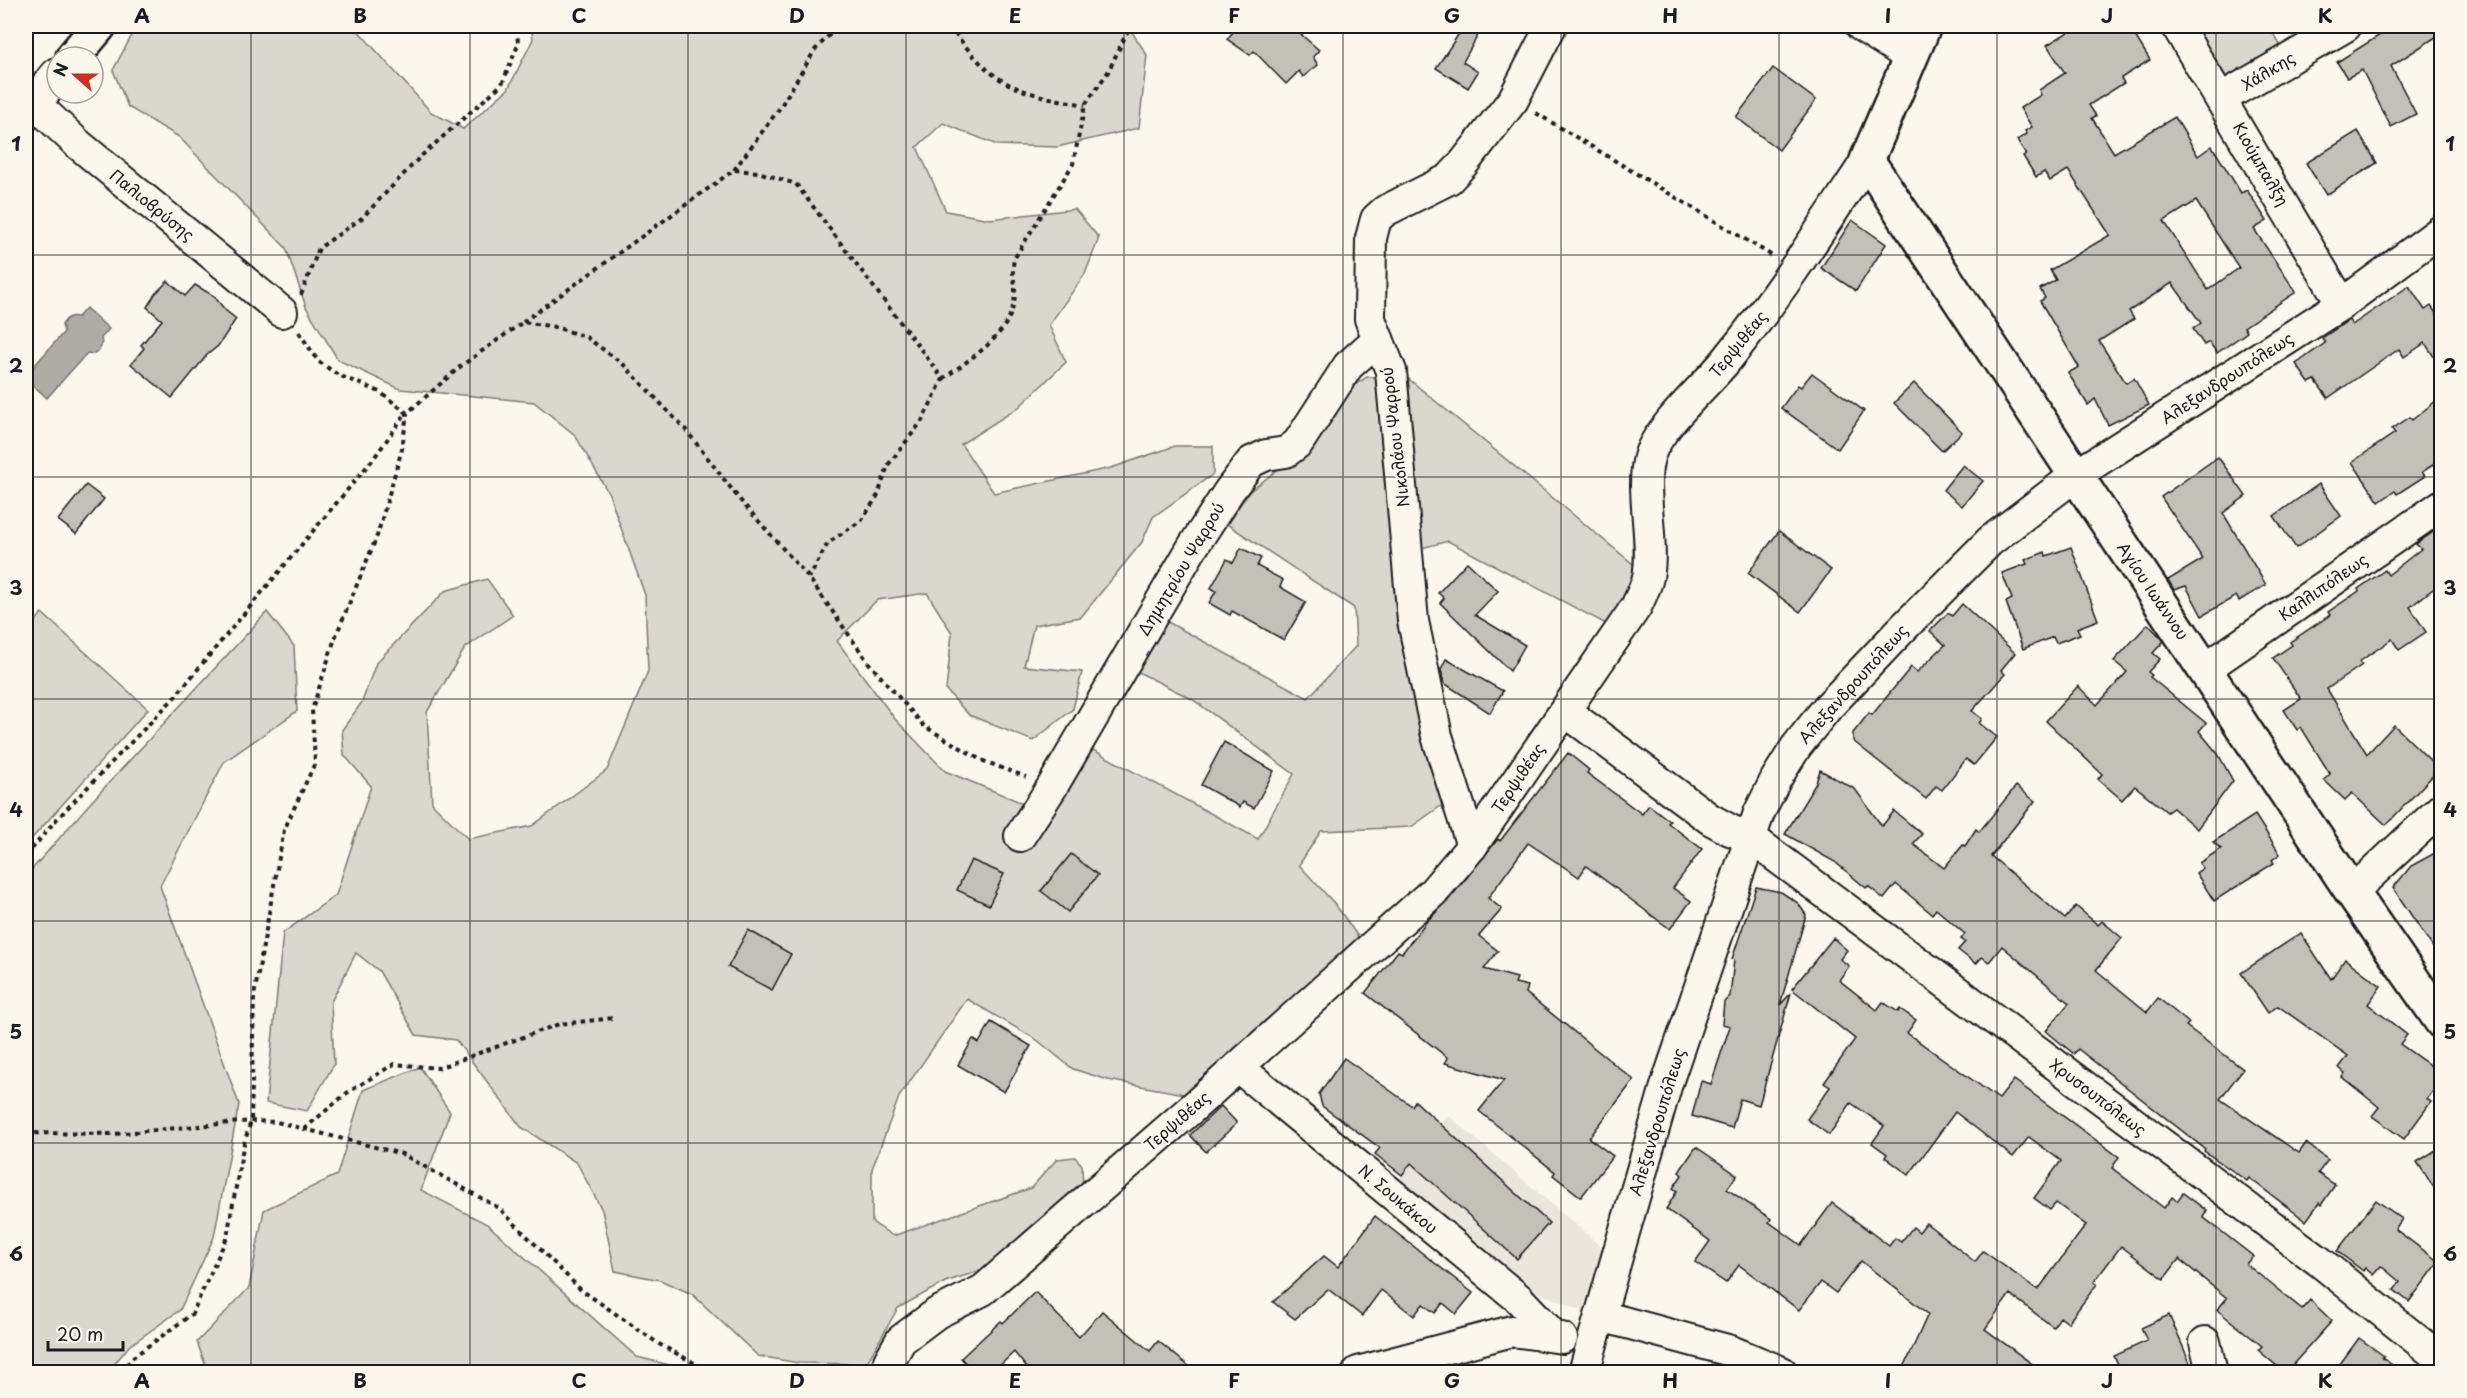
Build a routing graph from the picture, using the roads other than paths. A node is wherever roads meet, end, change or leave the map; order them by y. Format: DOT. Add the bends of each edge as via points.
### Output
graph roads {
  1 [pos="99,26"];
  2 [pos="1551,26"];
  3 [pos="1861,26"];
  4 [pos="1924,26"];
  5 [pos="2177,26"];
  6 [pos="2346,26"];
  7 [pos="2302,36"];
  8 [pos="83,45"];
  9 [pos="1910,57"];
  10 [pos="45,87"];
  11 [pos="2222,98"];
  12 [pos="28,104"];
  13 [pos="1867,160"];
  14 [pos="2442,230"];
  15 [pos="2342,304"];
  16 [pos="282,312"];
  17 [pos="1378,339"];
  18 [pos="2076,475"];
  19 [pos="2442,505"];
  20 [pos="2205,669"];
  21 [pos="1565,711"];
  22 [pos="2442,808"];
  23 [pos="1020,836"];
  24 [pos="1750,838"];
  25 [pos="1472,846"];
  26 [pos="2352,892"];
  27 [pos="2442,1022"];
  28 [pos="1239,1067"];
  29 [pos="1601,1316"];
  30 [pos="1553,1335"];
  31 [pos="2205,1342"];
  32 [pos="1587,1360"];
  33 [pos="2442,1360"];
  34 [pos="886,1372"];
  35 [pos="1358,1372"];
  36 [pos="1782,1372"];
  37 [pos="2212,1372"];
  1 -- 8 [label="street"];
  2 -- 17 [label="street, Νικολάου Ψαρρού" via="1513,100 1449,179 1376,219 1371,238 1370,319"];
  3 -- 9 [label="street"];
  4 -- 9 [label="street, Τερψιθέας"];
  5 -- 11 [label="street, Κιούμπαλξη"];
  6 -- 7 [label="street, Χάλκης"];
  7 -- 11 [label="street, Χάλκης"];
  9 -- 13 [label="street, Τερψιθέας"];
  10 -- 12 [label="street"];
  11 -- 15 [label="street, Κιούμπαλξη"];
  12 -- 16 [label="street, Παλιοβρύσης"];
  13 -- 18 [label="street, Αγίου Ιωάννου"];
  13 -- 21 [label="street, Τερψιθέας" via="1794,270 1650,453 1648,578 1636,607"];
  14 -- 15 [label="street, Αλεξανδρουπόλεως"];
  15 -- 18 [label="street, Αλεξανδρουπόλεως"];
  17 -- 23 [label="street, Δημητρίου Ψαρρού" via="1348,366 1298,443 1286,452 1251,462 1228,491"];
  17 -- 25 [label="street, Νικολάου Ψαρρού" via="1391,372 1413,621 1437,736"];
  18 -- 20 [label="street, Αγίου Ιωάννου"];
  18 -- 24 [label="street, Αλεξανδρουπόλεως" via="1990,541 1827,708 1776,778"];
  19 -- 20 [label="street, Καλλιπόλεως"];
  20 -- 26 [label="street, Αγίου Ιωάννου"];
  21 -- 24 [label="street, Χρυσουπόλεως" via="1710,819"];
  21 -- 25 [label="street, Τερψιθέας"];
  22 -- 26 [label="street"];
  24 -- 29 [label="street, Αλεξανδρουπόλεως" via="1667,1083"];
  24 -- 33 [label="street, Χρυσουπόλεως" via="2319,1261"];
  25 -- 28 [label="street, Τερψιθέας" via="1433,892"];
  26 -- 27 [label="street, Αγίου Ιωάννου"];
  28 -- 30 [label="street, Ν. Σουκάκου" via="1518,1298"];
  28 -- 34 [label="street, Τερψιθέας" via="983,1290 938,1313 901,1340"];
  29 -- 32 [label="street, Αλεξανδρουπόλεως"];
  29 -- 36 [label="street" via="1731,1351"];
  30 -- 32 [label="street"];
  30 -- 35 [label="street" via="1512,1331"];
  31 -- 37 [label="street"];
}
